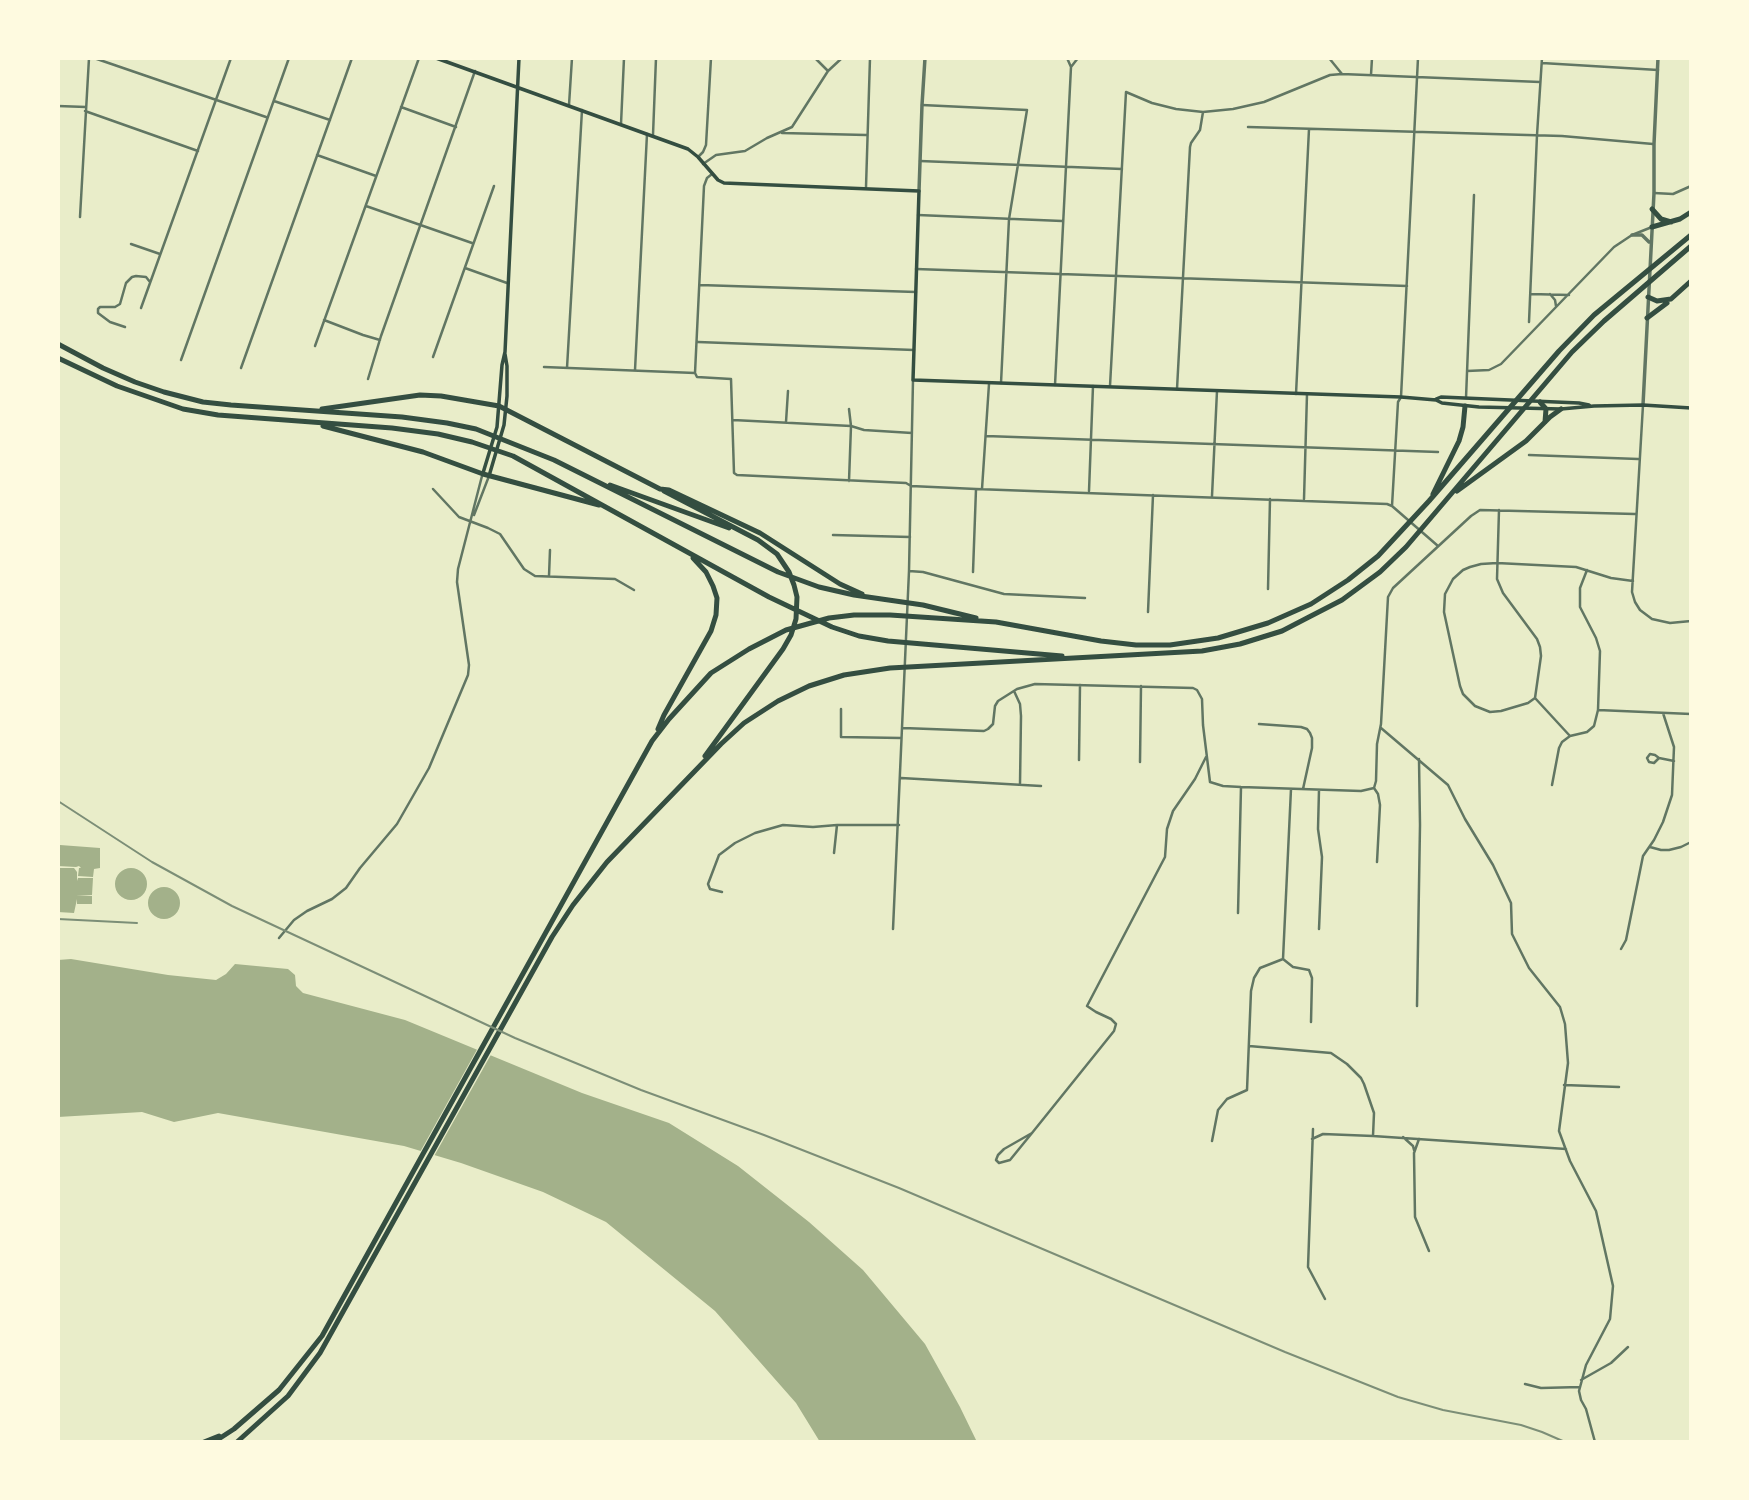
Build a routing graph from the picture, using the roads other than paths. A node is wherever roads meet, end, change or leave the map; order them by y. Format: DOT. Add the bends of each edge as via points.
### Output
graph roads {
  1 [pos="92,58"];
  2 [pos="231,58"];
  3 [pos="289,58"];
  4 [pos="352,58"];
  5 [pos="419,58"];
  6 [pos="436,58"];
  7 [pos="519,58"];
  8 [pos="572,58"];
  9 [pos="624,58"];
  10 [pos="656,58"];
  11 [pos="711,58"];
  12 [pos="815,58"];
  13 [pos="842,58"];
  14 [pos="870,58"];
  15 [pos="925,58"];
  16 [pos="1067,58"];
  17 [pos="1078,58"];
  18 [pos="1329,58"];
  19 [pos="1372,58"];
  20 [pos="1418,58"];
  21 [pos="1542,58"];
  22 [pos="1658,58"];
  23 [pos="1542,63"];
  24 [pos="1071,67"];
  25 [pos="1658,70"];
  26 [pos="475,71"];
  27 [pos="828,71"];
  28 [pos="1342,74"];
  29 [pos="1371,76"];
  30 [pos="1418,77"];
  31 [pos="1540,82"];
  32 [pos="517,86"];
  33 [pos="216,100"];
  34 [pos="274,101"];
  35 [pos="569,105"];
  36 [pos="922,105"];
  37 [pos="58,106"];
  38 [pos="401,107"];
  39 [pos="85,109"];
  40 [pos="582,110"];
  41 [pos="1203,112"];
  42 [pos="268,118"];
  43 [pos="330,120"];
  44 [pos="621,124"];
  45 [pos="456,127"];
  46 [pos="1248,127"];
  47 [pos="1309,129"];
  48 [pos="1415,131"];
  49 [pos="779,133"];
  50 [pos="650,135"];
  51 [pos="868,135"];
  52 [pos="1537,135"];
  53 [pos="1654,144"];
  54 [pos="198,151"];
  55 [pos="317,155"];
  56 [pos="698,157"];
  57 [pos="920,161"];
  58 [pos="704,164"];
  59 [pos="1017,164"];
  60 [pos="1066,167"];
  61 [pos="1122,169"];
  62 [pos="712,174"];
  63 [pos="376,176"];
  64 [pos="495,186"];
  65 [pos="1691,186"];
  66 [pos="866,189"];
  67 [pos="919,191"];
  68 [pos="1654,193"];
  69 [pos="1474,195"];
  70 [pos="366,206"];
  71 [pos="1652,209"];
  72 [pos="1691,212"];
  73 [pos="918,215"];
  74 [pos="80,217"];
  75 [pos="1009,219"];
  76 [pos="1063,221"];
  77 [pos="1671,222"];
  78 [pos="421,226"];
  79 [pos="1651,227"];
  80 [pos="1691,234"];
  81 [pos="1632,235"];
  82 [pos="1651,243"];
  83 [pos="131,244"];
  84 [pos="473,244"];
  85 [pos="1691,246"];
  86 [pos="160,254"];
  87 [pos="464,268"];
  88 [pos="916,269"];
  89 [pos="1006,272"];
  90 [pos="1061,274"];
  91 [pos="1116,276"];
  92 [pos="1183,278"];
  93 [pos="1691,281"];
  94 [pos="150,282"];
  95 [pos="507,283"];
  96 [pos="1302,283"];
  97 [pos="700,285"];
  98 [pos="1406,286"];
  99 [pos="916,292"];
  100 [pos="1531,293"];
  101 [pos="1550,294"];
  102 [pos="1569,295"];
  103 [pos="1648,297"];
  104 [pos="1671,299"];
  105 [pos="141,308"];
  106 [pos="1556,308"];
  107 [pos="1647,318"];
  108 [pos="324,320"];
  109 [pos="1530,322"];
  110 [pos="125,327"];
  111 [pos="381,340"];
  112 [pos="698,342"];
  113 [pos="58,344"];
  114 [pos="315,346"];
  115 [pos="914,351"];
  116 [pos="505,352"];
  117 [pos="433,357"];
  118 [pos="58,358"];
  119 [pos="181,359"];
  120 [pos="544,367"];
  121 [pos="241,368"];
  122 [pos="567,368"];
  123 [pos="635,370"];
  124 [pos="1467,371"];
  125 [pos="695,373"];
  126 [pos="368,379"];
  127 [pos="913,380"];
  128 [pos="989,383"];
  129 [pos="1001,383"];
  130 [pos="1055,385"];
  131 [pos="1093,386"];
  132 [pos="1110,387"];
  133 [pos="1177,389"];
  134 [pos="788,391"];
  135 [pos="1217,391"];
  136 [pos="1296,394"];
  137 [pos="1307,394"];
  138 [pos="1401,397"];
  139 [pos="1465,402"];
  140 [pos="1540,402"];
  141 [pos="1643,405"];
  142 [pos="499,406"];
  143 [pos="1594,406"];
  144 [pos="1691,408"];
  145 [pos="506,409"];
  146 [pos="849,409"];
  147 [pos="1546,409"];
  148 [pos="1561,409"];
  149 [pos="310,411"];
  150 [pos="733,420"];
  151 [pos="309,422"];
  152 [pos="786,422"];
  153 [pos="1545,422"];
  154 [pos="850,426"];
  155 [pos="912,433"];
  156 [pos="986,436"];
  157 [pos="1091,440"];
  158 [pos="1214,444"];
  159 [pos="1305,447"];
  160 [pos="1395,451"];
  161 [pos="1438,453"];
  162 [pos="1530,455"];
  163 [pos="1639,459"];
  164 [pos="582,474"];
  165 [pos="486,475"];
  166 [pos="849,481"];
  167 [pos="911,485"];
  168 [pos="660,488"];
  169 [pos="433,489"];
  170 [pos="975,489"];
  171 [pos="982,489"];
  172 [pos="1089,493"];
  173 [pos="1153,495"];
  174 [pos="1212,497"];
  175 [pos="1448,497"];
  176 [pos="1270,499"];
  177 [pos="1304,500"];
  178 [pos="1429,501"];
  179 [pos="1392,506"];
  180 [pos="606,507"];
  181 [pos="1499,510"];
  182 [pos="1636,514"];
  183 [pos="471,521"];
  184 [pos="739,531"];
  185 [pos="833,536"];
  186 [pos="910,537"];
  187 [pos="1438,546"];
  188 [pos="550,550"];
  189 [pos="689,553"];
  190 [pos="1497,563"];
  191 [pos="909,570"];
  192 [pos="1587,570"];
  193 [pos="972,572"];
  194 [pos="549,576"];
  195 [pos="1633,582"];
  196 [pos="1268,589"];
  197 [pos="635,590"];
  198 [pos="869,597"];
  199 [pos="1085,598"];
  200 [pos="1148,612"];
  201 [pos="1691,621"];
  202 [pos="996,622"];
  203 [pos="1083,658"];
  204 [pos="1080,685"];
  205 [pos="1142,686"];
  206 [pos="1014,691"];
  207 [pos="1535,698"];
  208 [pos="841,709"];
  209 [pos="1598,710"];
  210 [pos="1663,713"];
  211 [pos="1691,714"];
  212 [pos="1259,724"];
  213 [pos="903,728"];
  214 [pos="1381,728"];
  215 [pos="1570,736"];
  216 [pos="902,738"];
  217 [pos="652,741"];
  218 [pos="1207,754"];
  219 [pos="1659,758"];
  220 [pos="1419,759"];
  221 [pos="1079,760"];
  222 [pos="1674,761"];
  223 [pos="1140,762"];
  224 [pos="693,773"];
  225 [pos="901,778"];
  226 [pos="1020,785"];
  227 [pos="1552,785"];
  228 [pos="1041,786"];
  229 [pos="1241,787"];
  230 [pos="1374,788"];
  231 [pos="1291,789"];
  232 [pos="1303,789"];
  233 [pos="1318,790"];
  234 [pos="837,825"];
  235 [pos="899,825"];
  236 [pos="1691,842"];
  237 [pos="1650,846"];
  238 [pos="834,853"];
  239 [pos="1377,862"];
  240 [pos="722,892"];
  241 [pos="1238,913"];
  242 [pos="893,929"];
  243 [pos="1319,929"];
  244 [pos="279,938"];
  245 [pos="1621,949"];
  246 [pos="1283,959"];
  247 [pos="514,999"];
  248 [pos="1417,1006"];
  249 [pos="1311,1022"];
  250 [pos="1249,1046"];
  251 [pos="1564,1085"];
  252 [pos="1619,1087"];
  253 [pos="1312,1129"];
  254 [pos="1032,1133"];
  255 [pos="1373,1136"];
  256 [pos="1403,1137"];
  257 [pos="1312,1139"];
  258 [pos="1419,1139"];
  259 [pos="1212,1141"];
  260 [pos="1566,1149"];
  261 [pos="1415,1153"];
  262 [pos="1429,1251"];
  263 [pos="367,1260"];
  264 [pos="1325,1299"];
  265 [pos="1628,1347"];
  266 [pos="1581,1380"];
  267 [pos="1525,1384"];
  268 [pos="1580,1387"];
  269 [pos="234,1429"];
  270 [pos="204,1442"];
  271 [pos="214,1442"];
  272 [pos="237,1442"];
  273 [pos="1595,1442"];
  1 -- 33 [label="street"];
  1 -- 39 [label="street"];
  2 -- 33 [label="street"];
  3 -- 34 [label="street"];
  4 -- 43 [label="street"];
  5 -- 38 [label="street"];
  6 -- 26 [label="main road"];
  7 -- 32 [label="main road"];
  8 -- 35 [label="street"];
  9 -- 44 [label="street"];
  10 -- 50 [label="street"];
  11 -- 56 [label="street" via="706,145"];
  12 -- 27 [label="street"];
  13 -- 27 [label="street"];
  14 -- 51 [label="street"];
  15 -- 36 [label="street"];
  16 -- 24 [label="street"];
  17 -- 24 [label="street"];
  18 -- 28 [label="street"];
  19 -- 29 [label="street"];
  20 -- 30 [label="street"];
  21 -- 23 [label="street"];
  22 -- 25 [label="street"];
  23 -- 25 [label="street"];
  23 -- 31 [label="street"];
  24 -- 60 [label="street"];
  25 -- 53 [label="street"];
  26 -- 32 [label="main road"];
  26 -- 45 [label="street"];
  27 -- 49 [label="street" via="792,127"];
  28 -- 29 [label="street"];
  28 -- 41 [label="street" via="1264,102"];
  29 -- 30 [label="street"];
  30 -- 31 [label="street"];
  30 -- 48 [label="street"];
  31 -- 52 [label="street"];
  32 -- 35 [label="main road"];
  32 -- 95 [label="main road"];
  33 -- 42 [label="street"];
  33 -- 54 [label="street"];
  34 -- 42 [label="street"];
  34 -- 43 [label="street"];
  35 -- 40 [label="main road"];
  36 -- 57 [label="street"];
  36 -- 59 [label="street" via="1027,110"];
  37 -- 39 [label="street"];
  38 -- 45 [label="street"];
  38 -- 63 [label="street"];
  39 -- 54 [label="street"];
  39 -- 74 [label="street"];
  40 -- 44 [label="main road"];
  40 -- 122 [label="street"];
  41 -- 61 [label="street" via="1153,103 1126,92"];
  41 -- 92 [label="street" via="1190,147"];
  42 -- 119 [label="street"];
  43 -- 55 [label="street"];
  44 -- 50 [label="main road"];
  45 -- 78 [label="street"];
  46 -- 47 [label="street"];
  47 -- 48 [label="street"];
  47 -- 96 [label="street"];
  48 -- 52 [label="street"];
  48 -- 98 [label="street"];
  49 -- 51 [label="street"];
  49 -- 58 [label="street" via="745,151 716,155"];
  50 -- 56 [label="main road"];
  50 -- 123 [label="street"];
  51 -- 66 [label="street"];
  52 -- 53 [label="street"];
  52 -- 100 [label="street"];
  53 -- 68 [label="street"];
  54 -- 86 [label="street"];
  55 -- 63 [label="street"];
  55 -- 121 [label="street"];
  56 -- 58 [label="main road"];
  57 -- 59 [label="street"];
  57 -- 67 [label="street"];
  58 -- 62 [label="main road"];
  59 -- 60 [label="street"];
  59 -- 75 [label="street"];
  60 -- 61 [label="street"];
  60 -- 76 [label="street"];
  61 -- 91 [label="street"];
  62 -- 66 [label="main road" via="731,184"];
  62 -- 97 [label="street" via="704,186"];
  63 -- 70 [label="street"];
  64 -- 84 [label="street"];
  65 -- 68 [label="street" via="1673,194"];
  66 -- 67 [label="main road"];
  67 -- 73 [label="main road"];
  68 -- 71 [label="street"];
  69 -- 124 [label="street"];
  70 -- 78 [label="street"];
  70 -- 108 [label="street"];
  71 -- 77 [label="highway"];
  71 -- 79 [label="street"];
  72 -- 77 [label="highway"];
  73 -- 75 [label="street"];
  73 -- 88 [label="main road"];
  75 -- 76 [label="street"];
  75 -- 89 [label="street"];
  76 -- 90 [label="street"];
  77 -- 79 [label="highway"];
  78 -- 84 [label="street"];
  78 -- 111 [label="street"];
  79 -- 81 [label="street"];
  79 -- 82 [label="street"];
  80 -- 178 [label="highway" via="1594,315"];
  81 -- 82 [label="street" via="1642,235"];
  81 -- 102 [label="street" via="1614,247"];
  82 -- 103 [label="street"];
  83 -- 86 [label="street"];
  84 -- 87 [label="street"];
  85 -- 175 [label="highway" via="1580,345"];
  86 -- 94 [label="street"];
  87 -- 95 [label="street"];
  87 -- 117 [label="street"];
  88 -- 89 [label="street"];
  88 -- 99 [label="main road"];
  89 -- 90 [label="street"];
  89 -- 129 [label="street"];
  90 -- 91 [label="street"];
  90 -- 130 [label="street"];
  91 -- 92 [label="street"];
  91 -- 132 [label="street"];
  92 -- 96 [label="street"];
  92 -- 133 [label="street"];
  93 -- 104 [label="highway"];
  94 -- 105 [label="street"];
  94 -- 110 [label="street" via="146,277 132,277 120,304 98,309 110,322"];
  95 -- 116 [label="main road"];
  96 -- 98 [label="street"];
  96 -- 136 [label="street"];
  97 -- 99 [label="street"];
  97 -- 112 [label="street"];
  98 -- 138 [label="street"];
  99 -- 115 [label="main road"];
  100 -- 101 [label="street"];
  100 -- 109 [label="street"];
  101 -- 102 [label="street"];
  101 -- 106 [label="street"];
  102 -- 106 [label="street"];
  103 -- 104 [label="highway"];
  103 -- 107 [label="street"];
  104 -- 107 [label="highway"];
  106 -- 124 [label="street" via="1501,364"];
  107 -- 141 [label="street"];
  108 -- 111 [label="street"];
  108 -- 114 [label="street"];
  111 -- 126 [label="street"];
  112 -- 115 [label="street"];
  112 -- 125 [label="street"];
  113 -- 149 [label="highway" via="164,392 231,405"];
  115 -- 127 [label="main road"];
  116 -- 142 [label="main road"];
  116 -- 145 [label="main road"];
  118 -- 151 [label="highway" via="117,386 183,409"];
  120 -- 122 [label="street"];
  122 -- 123 [label="street"];
  123 -- 125 [label="street"];
  124 -- 139 [label="street"];
  125 -- 150 [label="street" via="697,377 731,379"];
  127 -- 128 [label="main road"];
  127 -- 155 [label="street"];
  128 -- 129 [label="main road"];
  128 -- 156 [label="street"];
  129 -- 130 [label="main road"];
  130 -- 131 [label="main road"];
  131 -- 132 [label="main road"];
  131 -- 157 [label="street"];
  132 -- 133 [label="main road"];
  133 -- 135 [label="main road"];
  134 -- 152 [label="street"];
  135 -- 136 [label="main road"];
  135 -- 158 [label="street"];
  136 -- 137 [label="main road"];
  137 -- 138 [label="main road"];
  137 -- 159 [label="street"];
  138 -- 139 [label="main road"];
  138 -- 160 [label="street"];
  139 -- 140 [label="main road"];
  139 -- 147 [label="main road"];
  139 -- 178 [label="highway" via="1459,442"];
  140 -- 143 [label="main road"];
  140 -- 147 [label="highway"];
  141 -- 143 [label="main road"];
  141 -- 144 [label="main road"];
  141 -- 163 [label="street"];
  142 -- 145 [label="highway"];
  142 -- 149 [label="highway" via="420,395"];
  142 -- 165 [label="main road"];
  143 -- 148 [label="main road"];
  145 -- 165 [label="main road"];
  145 -- 168 [label="highway"];
  146 -- 154 [label="street"];
  147 -- 148 [label="main road"];
  147 -- 153 [label="highway"];
  148 -- 153 [label="highway"];
  149 -- 164 [label="highway" via="402,417 477,429"];
  150 -- 152 [label="street"];
  150 -- 166 [label="street" via="737,475"];
  151 -- 165 [label="highway" via="423,452"];
  151 -- 180 [label="highway" via="392,428 472,442 513,456"];
  152 -- 154 [label="street"];
  153 -- 175 [label="highway"];
  154 -- 155 [label="street"];
  154 -- 166 [label="street"];
  155 -- 167 [label="street"];
  156 -- 157 [label="street"];
  156 -- 171 [label="street"];
  157 -- 158 [label="street"];
  157 -- 172 [label="street"];
  158 -- 159 [label="street"];
  158 -- 174 [label="street"];
  159 -- 160 [label="street"];
  159 -- 177 [label="street"];
  160 -- 161 [label="street"];
  160 -- 179 [label="street"];
  162 -- 163 [label="street"];
  163 -- 182 [label="street"];
  164 -- 184 [label="highway"];
  164 -- 198 [label="highway" via="778,572 819,587"];
  165 -- 180 [label="highway"];
  165 -- 183 [label="street"];
  165 -- 183 [label="street"];
  166 -- 167 [label="street"];
  167 -- 170 [label="street"];
  167 -- 186 [label="street"];
  168 -- 184 [label="highway"];
  168 -- 198 [label="highway" via="761,533 840,584"];
  169 -- 183 [label="street" via="455,514"];
  170 -- 171 [label="street"];
  170 -- 193 [label="street"];
  171 -- 172 [label="street"];
  172 -- 173 [label="street"];
  173 -- 174 [label="street"];
  173 -- 200 [label="street"];
  174 -- 176 [label="street"];
  175 -- 203 [label="highway" via="1380,572 1342,600 1282,631 1202,651"];
  176 -- 177 [label="street"];
  176 -- 196 [label="street"];
  177 -- 179 [label="street"];
  178 -- 202 [label="highway" via="1378,556 1348,580 1311,604 1218,638 1136,645"];
  179 -- 187 [label="street"];
  180 -- 189 [label="highway"];
  181 -- 182 [label="street"];
  181 -- 187 [label="street" via="1476,511"];
  181 -- 190 [label="street"];
  182 -- 195 [label="street"];
  183 -- 194 [label="street" via="500,534 524,569 535,576"];
  183 -- 244 [label="street" via="457,582 468,675 429,768 397,824 346,888 294,920"];
  184 -- 224 [label="highway" via="777,554 789,572 797,597 796,619 783,649"];
  185 -- 186 [label="street"];
  186 -- 191 [label="street"];
  187 -- 214 [label="street" via="1388,597"];
  188 -- 194 [label="street"];
  189 -- 203 [label="highway" via="804,615 859,636"];
  189 -- 217 [label="highway" via="713,586 716,615"];
  190 -- 192 [label="street"];
  190 -- 207 [label="street" via="1503,593 1541,648"];
  190 -- 207 [label="street" via="1470,567 1454,577 1445,594 1444,612 1460,686 1468,701 1484,711 1495,712"];
  191 -- 199 [label="street" via="1004,594"];
  191 -- 213 [label="street"];
  192 -- 195 [label="street"];
  192 -- 209 [label="street" via="1579,600 1599,646"];
  194 -- 197 [label="street" via="615,579"];
  195 -- 201 [label="street" via="1635,602 1648,616 1665,623"];
  198 -- 202 [label="highway"];
  202 -- 217 [label="highway" via="854,615 786,630 711,673"];
  203 -- 224 [label="highway" via="890,668 844,675 778,701 736,730"];
  204 -- 205 [label="street"];
  204 -- 206 [label="street" via="1042,684"];
  204 -- 221 [label="street"];
  205 -- 218 [label="street" via="1197,690 1202,699"];
  205 -- 223 [label="street"];
  206 -- 213 [label="street" via="998,701 993,724 980,732"];
  206 -- 226 [label="street" via="1021,710"];
  207 -- 215 [label="street"];
  208 -- 216 [label="street" via="841,737"];
  209 -- 210 [label="street"];
  209 -- 215 [label="street" via="1591,729"];
  210 -- 211 [label="street"];
  210 -- 222 [label="street"];
  212 -- 232 [label="street" via="1301,727 1310,733"];
  213 -- 216 [label="street"];
  214 -- 220 [label="street"];
  214 -- 230 [label="street"];
  215 -- 227 [label="street" via="1559,748"];
  216 -- 225 [label="street"];
  217 -- 247 [label="highway"];
  218 -- 229 [label="street" via="1210,782"];
  218 -- 254 [label="street" via="1169,820 1165,858 1087,1006 1111,1018 1116,1024 1114,1031"];
  219 -- 222 [label="street"];
  220 -- 248 [label="street"];
  220 -- 251 [label="street" via="1448,785 1511,903 1512,934 1523,957 1560,1007 1568,1062"];
  222 -- 237 [label="street" via="1670,803"];
  224 -- 247 [label="highway" via="607,862 573,905"];
  225 -- 226 [label="street"];
  225 -- 235 [label="street"];
  226 -- 228 [label="street"];
  229 -- 231 [label="street"];
  229 -- 241 [label="street"];
  230 -- 233 [label="street"];
  230 -- 239 [label="street" via="1380,805"];
  231 -- 232 [label="street"];
  231 -- 246 [label="street"];
  232 -- 233 [label="street"];
  233 -- 243 [label="street" via="1322,857"];
  234 -- 235 [label="street"];
  234 -- 238 [label="street"];
  234 -- 240 [label="street" via="775,826 734,842 719,855 708,884"];
  235 -- 242 [label="street"];
  236 -- 237 [label="street" via="1669,850"];
  237 -- 245 [label="street" via="1643,856"];
  246 -- 249 [label="street" via="1309,970"];
  246 -- 250 [label="street" via="1259,968 1254,978"];
  247 -- 263 [label="highway"];
  250 -- 255 [label="street" via="1331,1053 1347,1064 1364,1084 1374,1113"];
  250 -- 259 [label="street" via="1247,1090 1227,1099 1217,1110"];
  251 -- 252 [label="street"];
  251 -- 260 [label="street" via="1559,1131"];
  253 -- 257 [label="street"];
  254 -- 254 [label="street" via="1010,1160 996,1160 1004,1149"];
  255 -- 256 [label="street"];
  255 -- 257 [label="street" via="1323,1134"];
  256 -- 258 [label="street"];
  256 -- 261 [label="street"];
  257 -- 264 [label="street" via="1308,1267"];
  258 -- 260 [label="street"];
  258 -- 261 [label="street"];
  260 -- 266 [label="street" via="1596,1211 1613,1286 1610,1319"];
  261 -- 262 [label="street" via="1415,1217"];
  263 -- 269 [label="highway" via="322,1336 279,1390"];
  263 -- 272 [label="highway" via="320,1353 288,1396"];
  265 -- 266 [label="street"];
  266 -- 268 [label="street"];
  267 -- 268 [label="street"];
  268 -- 273 [label="street"];
  269 -- 270 [label="highway"];
  269 -- 271 [label="highway"];
}
